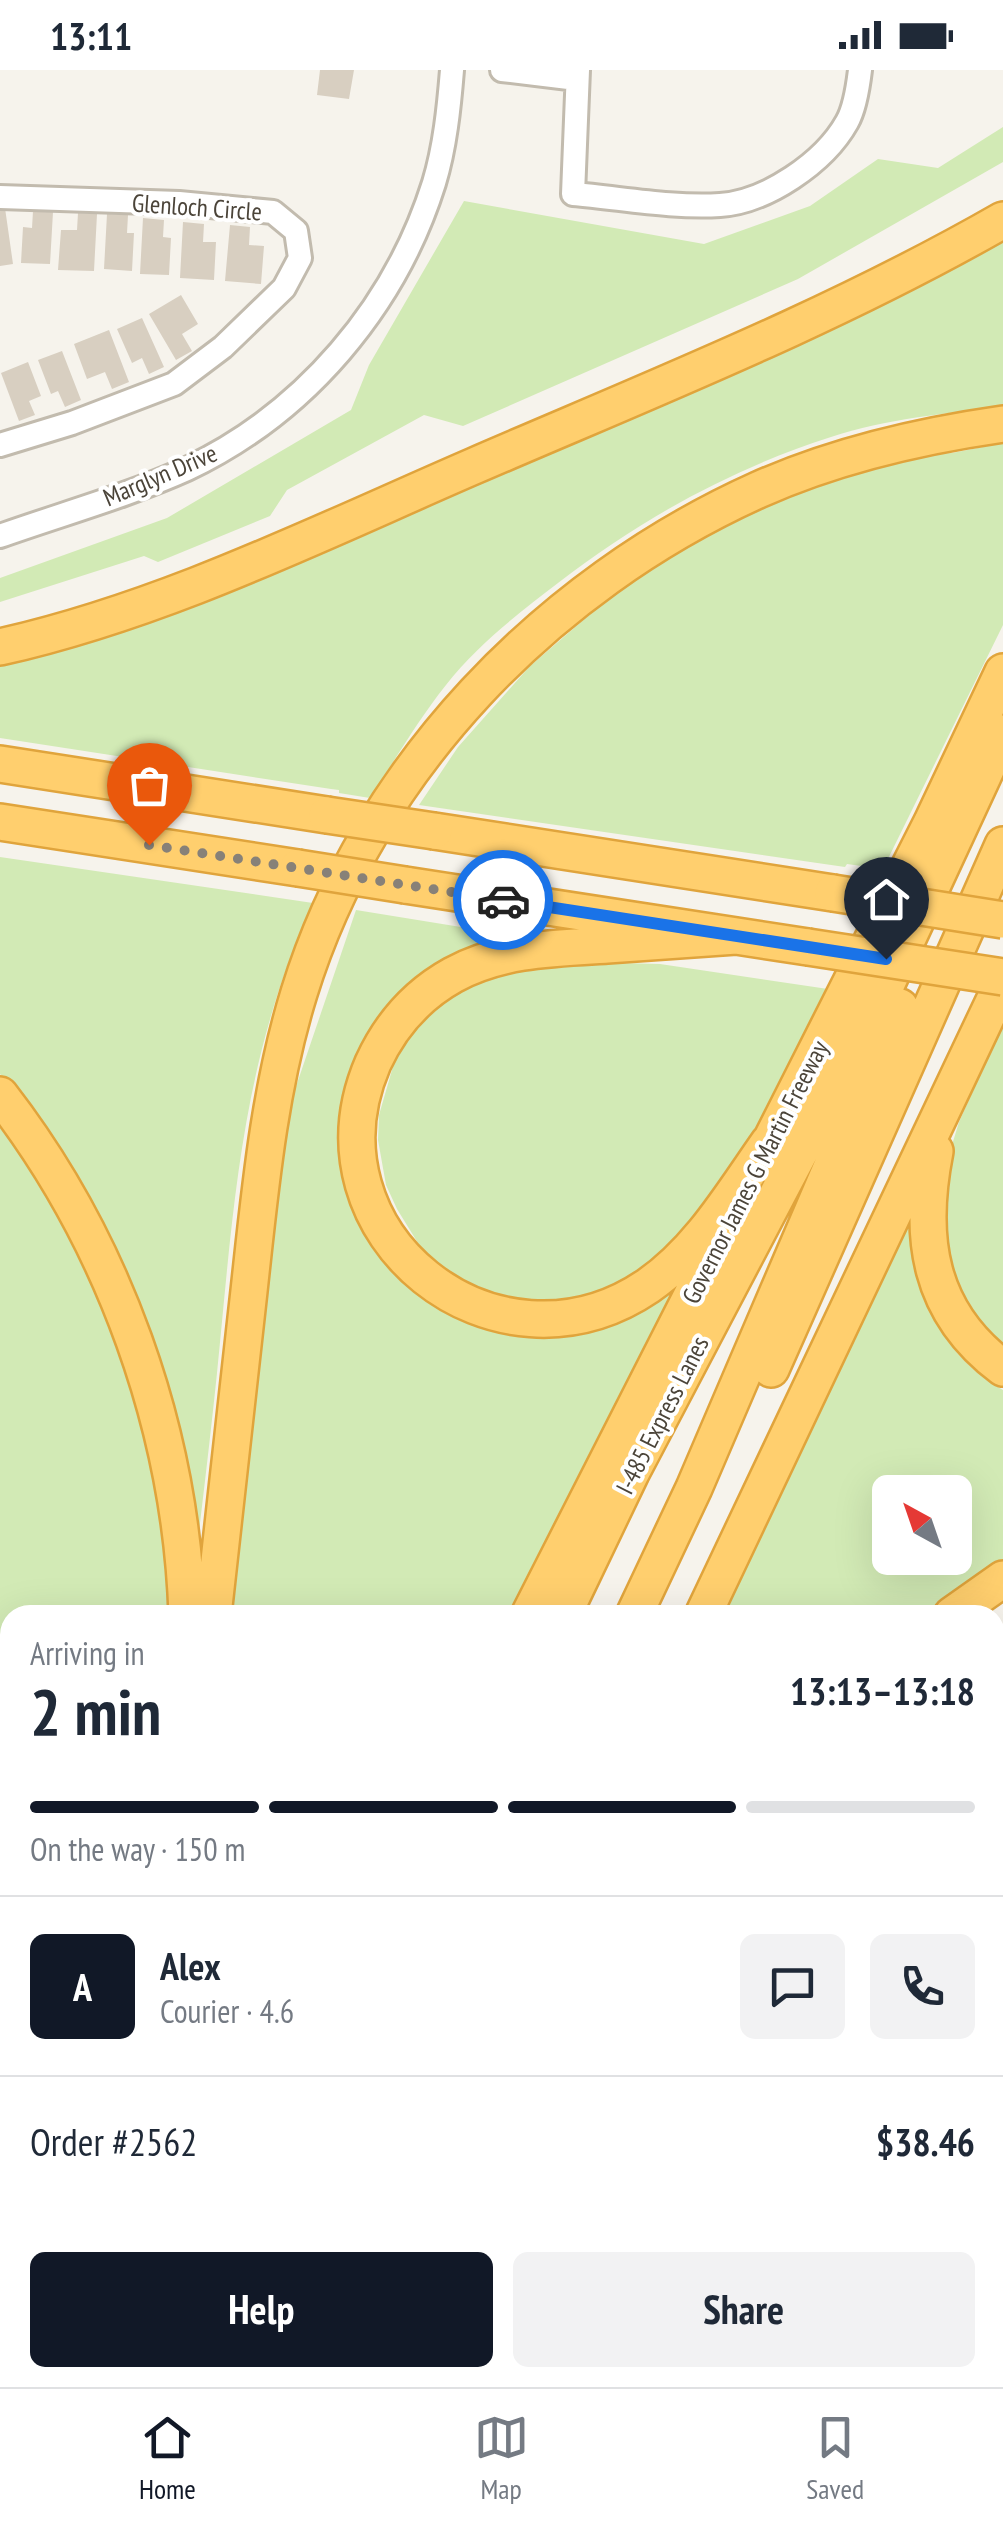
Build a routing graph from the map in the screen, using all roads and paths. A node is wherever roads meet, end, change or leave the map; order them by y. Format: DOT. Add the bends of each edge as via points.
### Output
graph roads {
  1 [pos="452,70"];
  2 [pos="502,70"];
  3 [pos="860,70"];
  4 [pos="578,74"];
  5 [pos="0,197"];
  6 [pos="1003,220"];
  7 [pos="1003,424"];
  8 [pos="0,445"];
  9 [pos="0,536"];
  10 [pos="0,647"];
  11 [pos="1003,672"];
  12 [pos="1003,733"];
  13 [pos="0,764"];
  14 [pos="1003,782"];
  15 [pos="0,822"];
  16 [pos="1003,846"];
  17 [pos="1003,920"];
  18 [pos="736,936"];
  19 [pos="1003,980"];
  20 [pos="951,1092"];
  21 [pos="0,1096"];
  22 [pos="769,1142"];
  23 [pos="1003,1368"];
  24 [pos="1003,1579"];
  25 [pos="186,1605"];
  26 [pos="214,1605"];
  27 [pos="534,1605"];
  28 [pos="569,1605"];
  29 [pos="639,1605"];
  30 [pos="663,1605"];
  31 [pos="709,1605"];
  32 [pos="966,1605"];
  1 -- 9 [label="street, Marglyn Drive" via="435,178 419,224 385,293 332,363 233,444 158,481"];
  2 -- 4 [label="street"];
  3 -- 4 [label="street" via="848,121 828,146 760,195 724,205 573,194"];
  5 -- 8 [label="street, Glenloch Circle" via="274,212 296,230 300,258 284,288 174,384"];
  6 -- 10 [label="highway" via="817,318 259,558 136,608"];
  7 -- 26 [label="highway" via="884,446 822,466 747,495 649,548 500,668 456,714 381,817 322,930 283,1050 262,1174"];
  11 -- 22 [label="highway, Governor James G Martin Freeway"];
  12 -- 28 [label="highway, I-485 Express Lanes" via="876,1008 631,1473"];
  13 -- 17 [label="highway, bridge"];
  14 -- 29 [label="highway, I-485 Express Lanes"];
  15 -- 18 [label="highway, bridge"];
  16 -- 30 [label="highway"];
  18 -- 19 [label="highway, bridge"];
  18 -- 22 [label="highway" via="545,949 454,974 402,1016 378,1053 361,1106 360,1161 380,1224 422,1276 479,1308 544,1320 609,1306 668,1270 704,1234"];
  19 -- 20 [label="highway"];
  20 -- 23 [label="highway" via="930,1174 928,1245 954,1317"];
  20 -- 31 [label="highway"];
  21 -- 25 [label="highway" via="69,1199 142,1363 172,1481"];
  22 -- 27 [label="highway, Governor James G Martin Freeway"];
  24 -- 32 [label="highway"];
}
